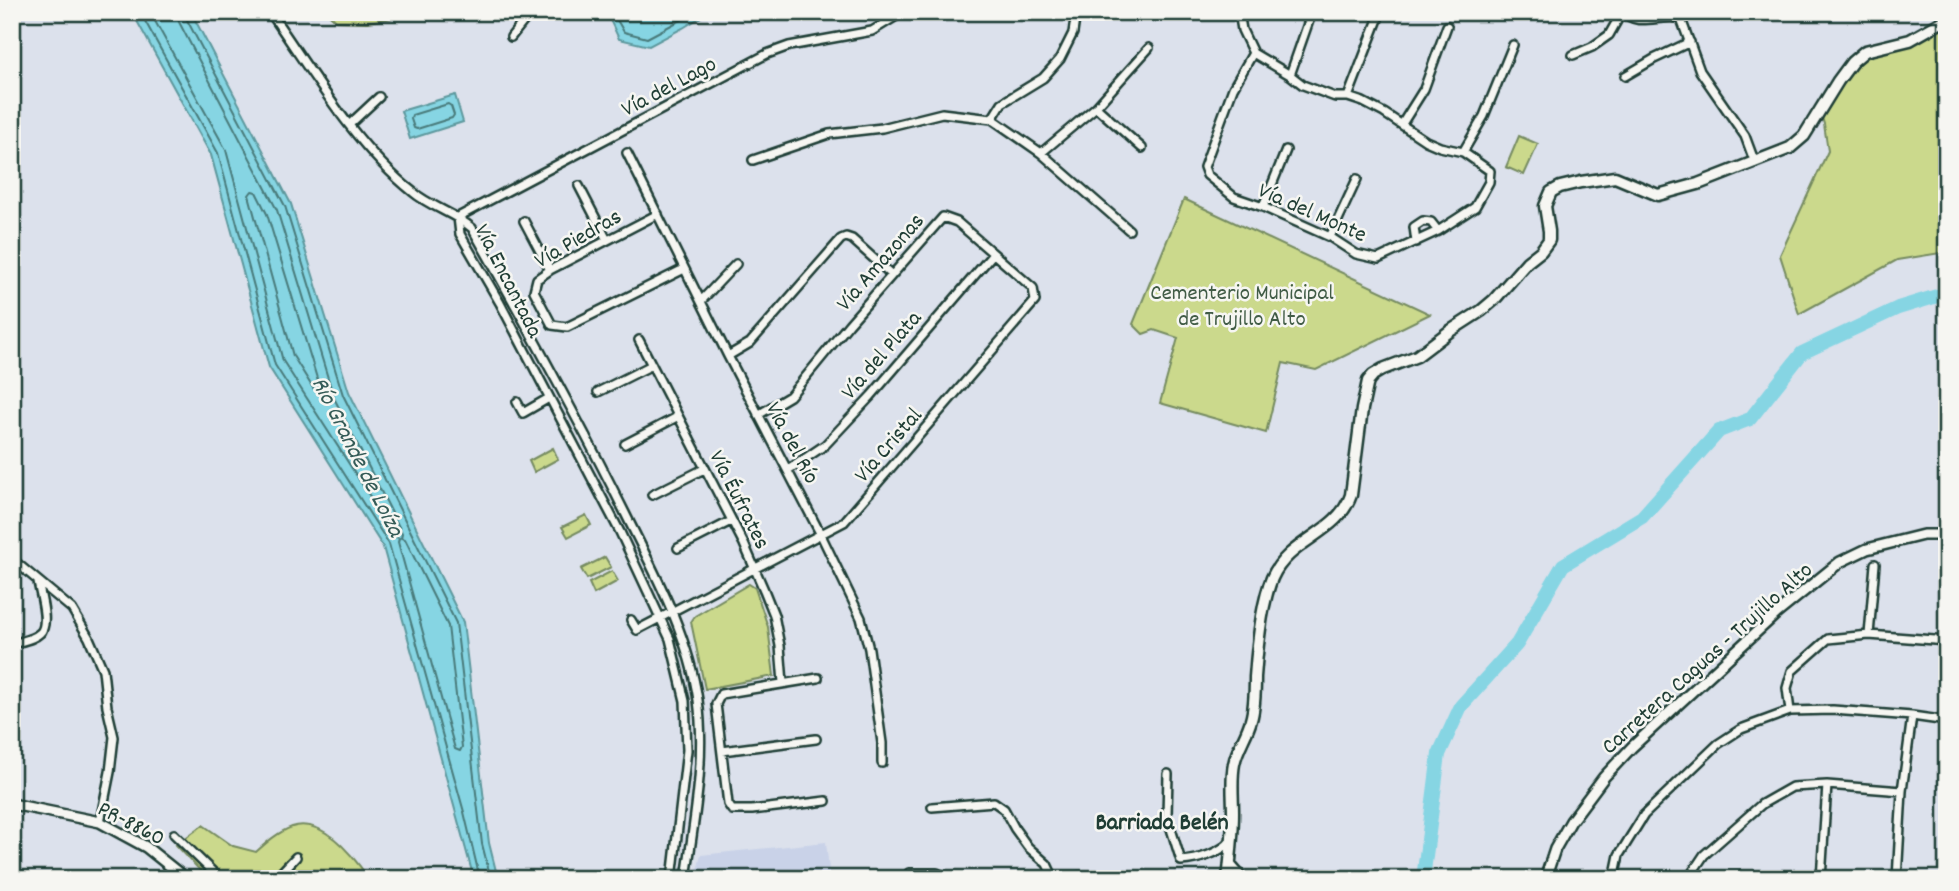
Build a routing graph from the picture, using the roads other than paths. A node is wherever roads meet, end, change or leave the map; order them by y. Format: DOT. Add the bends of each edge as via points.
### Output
graph roads {
  1 [pos="270,12"];
  2 [pos="531,12"];
  3 [pos="903,12"];
  4 [pos="1076,12"];
  5 [pos="1239,12"];
  6 [pos="1312,12"];
  7 [pos="1623,12"];
  8 [pos="1380,14"];
  9 [pos="1947,19"];
  10 [pos="1447,26"];
  11 [pos="511,37"];
  12 [pos="1690,43"];
  13 [pos="1513,45"];
  14 [pos="1149,48"];
  15 [pos="1253,53"];
  16 [pos="1573,55"];
  17 [pos="1290,75"];
  18 [pos="1625,76"];
  19 [pos="379,97"];
  20 [pos="1348,97"];
  21 [pos="1096,107"];
  22 [pos="992,119"];
  23 [pos="350,124"];
  24 [pos="1402,124"];
  25 [pos="1143,148"];
  26 [pos="1286,150"];
  27 [pos="1463,152"];
  28 [pos="627,153"];
  29 [pos="1041,153"];
  30 [pos="754,160"];
  31 [pos="1755,163"];
  32 [pos="1357,179"];
  33 [pos="579,186"];
  34 [pos="1263,207"];
  35 [pos="658,214"];
  36 [pos="458,217"];
  37 [pos="524,220"];
  38 [pos="1129,230"];
  39 [pos="1438,231"];
  40 [pos="1330,237"];
  41 [pos="607,240"];
  42 [pos="1416,242"];
  43 [pos="993,254"];
  44 [pos="736,264"];
  45 [pos="684,269"];
  46 [pos="550,270"];
  47 [pos="892,275"];
  48 [pos="1034,295"];
  49 [pos="701,301"];
  50 [pos="639,340"];
  51 [pos="728,356"];
  52 [pos="652,365"];
  53 [pos="598,392"];
  54 [pos="550,398"];
  55 [pos="517,402"];
  56 [pos="758,415"];
  57 [pos="677,417"];
  58 [pos="625,444"];
  59 [pos="704,469"];
  60 [pos="788,470"];
  61 [pos="652,495"];
  62 [pos="732,521"];
  63 [pos="821,535"];
  64 [pos="1947,535"];
  65 [pos="678,548"];
  66 [pos="12,559"];
  67 [pos="1875,564"];
  68 [pos="754,568"];
  69 [pos="38,581"];
  70 [pos="672,612"];
  71 [pos="661,618"];
  72 [pos="631,620"];
  73 [pos="1869,635"];
  74 [pos="1947,641"];
  75 [pos="12,644"];
  76 [pos="818,678"];
  77 [pos="783,683"];
  78 [pos="1790,711"];
  79 [pos="1912,716"];
  80 [pos="1947,721"];
  81 [pos="817,739"];
  82 [pos="722,751"];
  83 [pos="882,763"];
  84 [pos="1168,775"];
  85 [pos="1827,785"];
  86 [pos="1902,792"];
  87 [pos="826,802"];
  88 [pos="12,804"];
  89 [pos="932,807"];
  90 [pos="100,822"];
  91 [pos="174,834"];
  92 [pos="1232,840"];
  93 [pos="296,857"];
  94 [pos="1230,863"];
  95 [pos="909,873"];
  96 [pos="186,879"];
  97 [pos="220,879"];
  98 [pos="275,879"];
  99 [pos="672,879"];
  100 [pos="686,879"];
  101 [pos="950,879"];
  102 [pos="1054,879"];
  103 [pos="1227,879"];
  104 [pos="1244,879"];
  105 [pos="1545,879"];
  106 [pos="1614,879"];
  107 [pos="1688,879"];
  108 [pos="1821,879"];
  109 [pos="1897,879"];
  1 -- 23 [label="street"];
  2 -- 11 [label="street"];
  3 -- 36 [label="street, Vía del Lago" via="872,31 767,54"];
  4 -- 22 [label="street" via="1073,33 1060,60 1043,78 1002,103"];
  5 -- 15 [label="street"];
  6 -- 17 [label="street"];
  7 -- 12 [label="street" via="1636,20 1681,19"];
  7 -- 16 [label="street" via="1609,35"];
  8 -- 20 [label="street"];
  9 -- 31 [label="main road" via="1910,40 1865,51 1852,62 1799,141"];
  10 -- 24 [label="street" via="1424,89"];
  12 -- 18 [label="street"];
  12 -- 31 [label="street" via="1700,71 1745,136"];
  13 -- 27 [label="street" via="1484,116"];
  14 -- 21 [label="street"];
  15 -- 17 [label="street, Vía del Monte"];
  15 -- 34 [label="street, Vía del Monte" via="1233,88 1204,167 1207,175 1234,197"];
  17 -- 20 [label="street, Vía del Monte" via="1303,85"];
  19 -- 23 [label="street"];
  20 -- 24 [label="street, Vía del Monte"];
  21 -- 25 [label="street"];
  21 -- 29 [label="street"];
  22 -- 29 [label="street"];
  22 -- 30 [label="street" via="942,113 882,128 829,134"];
  23 -- 36 [label="street" via="375,158 415,194"];
  24 -- 27 [label="street, Vía del Monte" via="1426,141"];
  26 -- 34 [label="street"];
  27 -- 39 [label="street, Vía del Monte" via="1490,171 1489,182 1475,207"];
  28 -- 35 [label="street, Vía del Río"];
  29 -- 38 [label="street"];
  31 -- 92 [label="main road" via="1658,195 1615,177 1560,187 1551,192 1545,206 1549,240 1494,300 1418,356 1373,374 1362,408 1349,503 1287,555 1272,578 1257,651 1251,720 1233,768"];
  32 -- 40 [label="street"];
  33 -- 41 [label="street"];
  34 -- 40 [label="street, Vía del Monte"];
  35 -- 41 [label="street, Vía Piedras"];
  35 -- 45 [label="street, Vía del Río"];
  36 -- 54 [label="street, Vía Encantada" via="460,234"];
  36 -- 70 [label="street, Vía Encantada" via="472,228 528,327"];
  37 -- 46 [label="street"];
  39 -- 42 [label="street, Vía del Monte"];
  39 -- 42 [label="street" via="1432,222 1423,220 1414,227"];
  40 -- 42 [label="street, Vía del Monte" via="1356,254 1378,259"];
  41 -- 46 [label="street, Vía Piedras"];
  43 -- 47 [label="street, Vía Amazonas" via="957,222 943,217"];
  43 -- 48 [label="street, Vía Amazonas" via="1033,288"];
  43 -- 60 [label="street, Vía del Plata" via="825,445"];
  44 -- 49 [label="street"];
  45 -- 46 [label="street, Vía Piedras" via="567,327 552,325 534,291 537,279"];
  45 -- 49 [label="street, Vía del Río"];
  47 -- 51 [label="street" via="852,239 841,239 750,343"];
  47 -- 56 [label="street, Vía Amazonas" via="790,396"];
  48 -- 63 [label="street, Vía Cristal" via="1035,301 844,522"];
  49 -- 51 [label="street, Vía del Río"];
  50 -- 52 [label="street, Vía Éufrates"];
  51 -- 56 [label="street, Vía del Río"];
  52 -- 53 [label="street"];
  52 -- 57 [label="street, Vía Éufrates"];
  54 -- 55 [label="street" via="523,413"];
  54 -- 71 [label="street, Vía Encantada"];
  56 -- 60 [label="street, Vía del Río"];
  57 -- 58 [label="street"];
  57 -- 59 [label="street, Vía Éufrates"];
  59 -- 61 [label="street"];
  59 -- 62 [label="street, Vía Éufrates"];
  60 -- 63 [label="street, Vía del Río"];
  62 -- 65 [label="street"];
  62 -- 68 [label="street, Vía Éufrates"];
  63 -- 68 [label="street, Vía Cristal"];
  63 -- 83 [label="street, Vía del Río" via="864,628"];
  64 -- 105 [label="street, Carretera Caguas - Trujillo Alto" via="1923,535 1867,549 1840,562 1777,613 1604,777 1571,821"];
  66 -- 69 [label="street"];
  67 -- 73 [label="street"];
  68 -- 70 [label="street, Vía Cristal"];
  68 -- 77 [label="street, Vía Éufrates" via="774,615"];
  69 -- 75 [label="street" via="44,627 33,638"];
  69 -- 90 [label="street" via="72,609 103,670 114,737"];
  70 -- 71 [label="street, Vía Cristal"];
  70 -- 100 [label="street, Vía Encantada" via="698,699 701,751"];
  71 -- 72 [label="street, Vía Cristal" via="637,630"];
  71 -- 99 [label="street, Vía Encantada" via="685,701 687,750"];
  73 -- 74 [label="street"];
  73 -- 78 [label="street" via="1828,639 1792,671 1787,688"];
  76 -- 77 [label="street"];
  77 -- 82 [label="street" via="721,694 716,704"];
  78 -- 79 [label="street"];
  78 -- 106 [label="street" via="1741,729 1718,744 1644,815 1619,855"];
  79 -- 80 [label="street"];
  79 -- 86 [label="street"];
  81 -- 82 [label="street"];
  82 -- 87 [label="street" via="732,810"];
  84 -- 92 [label="street" via="1167,816 1181,861 1196,860"];
  85 -- 86 [label="street"];
  85 -- 107 [label="street" via="1792,787 1762,804 1704,855"];
  85 -- 108 [label="street"];
  86 -- 109 [label="street"];
  88 -- 90 [label="street, PR-8860 / PR-8860"];
  89 -- 102 [label="street" via="993,802 1004,809"];
  90 -- 96 [label="street, PR-8860 / PR-8860" via="146,847"];
  91 -- 97 [label="street"];
  92 -- 94 [label="main road"];
  93 -- 98 [label="street"];
  94 -- 103 [label="main road"];
  94 -- 104 [label="street"];
  95 -- 101 [label="street" via="937,873"];
}
